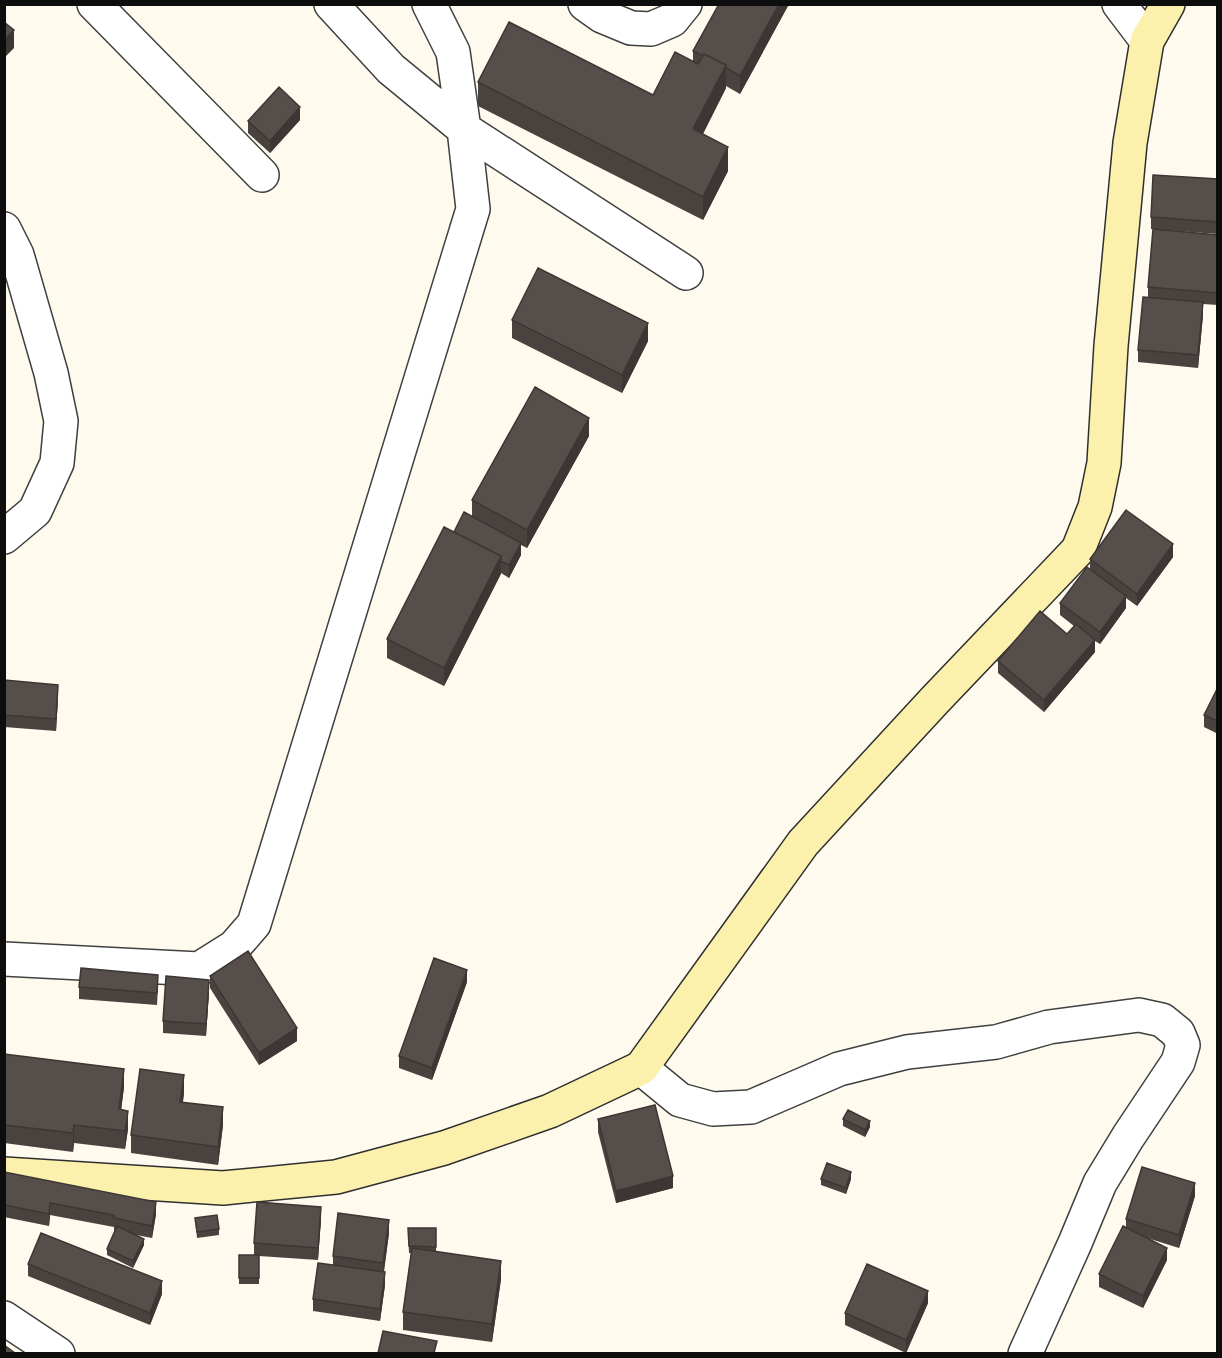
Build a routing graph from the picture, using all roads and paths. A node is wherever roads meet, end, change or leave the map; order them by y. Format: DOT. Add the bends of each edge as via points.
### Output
graph roads {
  1 [pos="94,4"];
  2 [pos="331,4"];
  3 [pos="429,4"];
  4 [pos="585,4"];
  5 [pos="685,4"];
  6 [pos="1119,4"];
  7 [pos="1168,4"];
  8 [pos="1147,41"];
  9 [pos="464,129"];
  10 [pos="262,174"];
  11 [pos="4,229"];
  12 [pos="686,273"];
  13 [pos="4,537"];
  14 [pos="4,959"];
  15 [pos="641,1068"];
  16 [pos="4,1174"];
  17 [pos="4,1318"];
  18 [pos="58,1353"];
  19 [pos="1025,1353"];
  1 -- 10 [label="street"];
  2 -- 9 [label="street" via="390,69"];
  3 -- 9 [label="street" via="453,52"];
  4 -- 5 [label="street" via="632,28 651,29 672,20"];
  6 -- 8 [label="street"];
  7 -- 8 [label="street"];
  8 -- 15 [label="street" via="1130,143 1104,463 1095,507 1078,550 803,843"];
  9 -- 12 [label="street"];
  9 -- 14 [label="street" via="473,209 254,924 234,947 198,969"];
  11 -- 13 [label="street" via="17,255 61,421 57,463 35,511"];
  15 -- 16 [label="street" via="549,1111 444,1148 336,1177 223,1188"];
  15 -- 19 [label="street" via="680,1100 713,1109 751,1107 839,1069 907,1052 996,1042 1049,1027 1140,1015 1162,1020 1178,1033 1183,1045 1178,1062 1100,1183"];
  17 -- 18 [label="street"];
}
